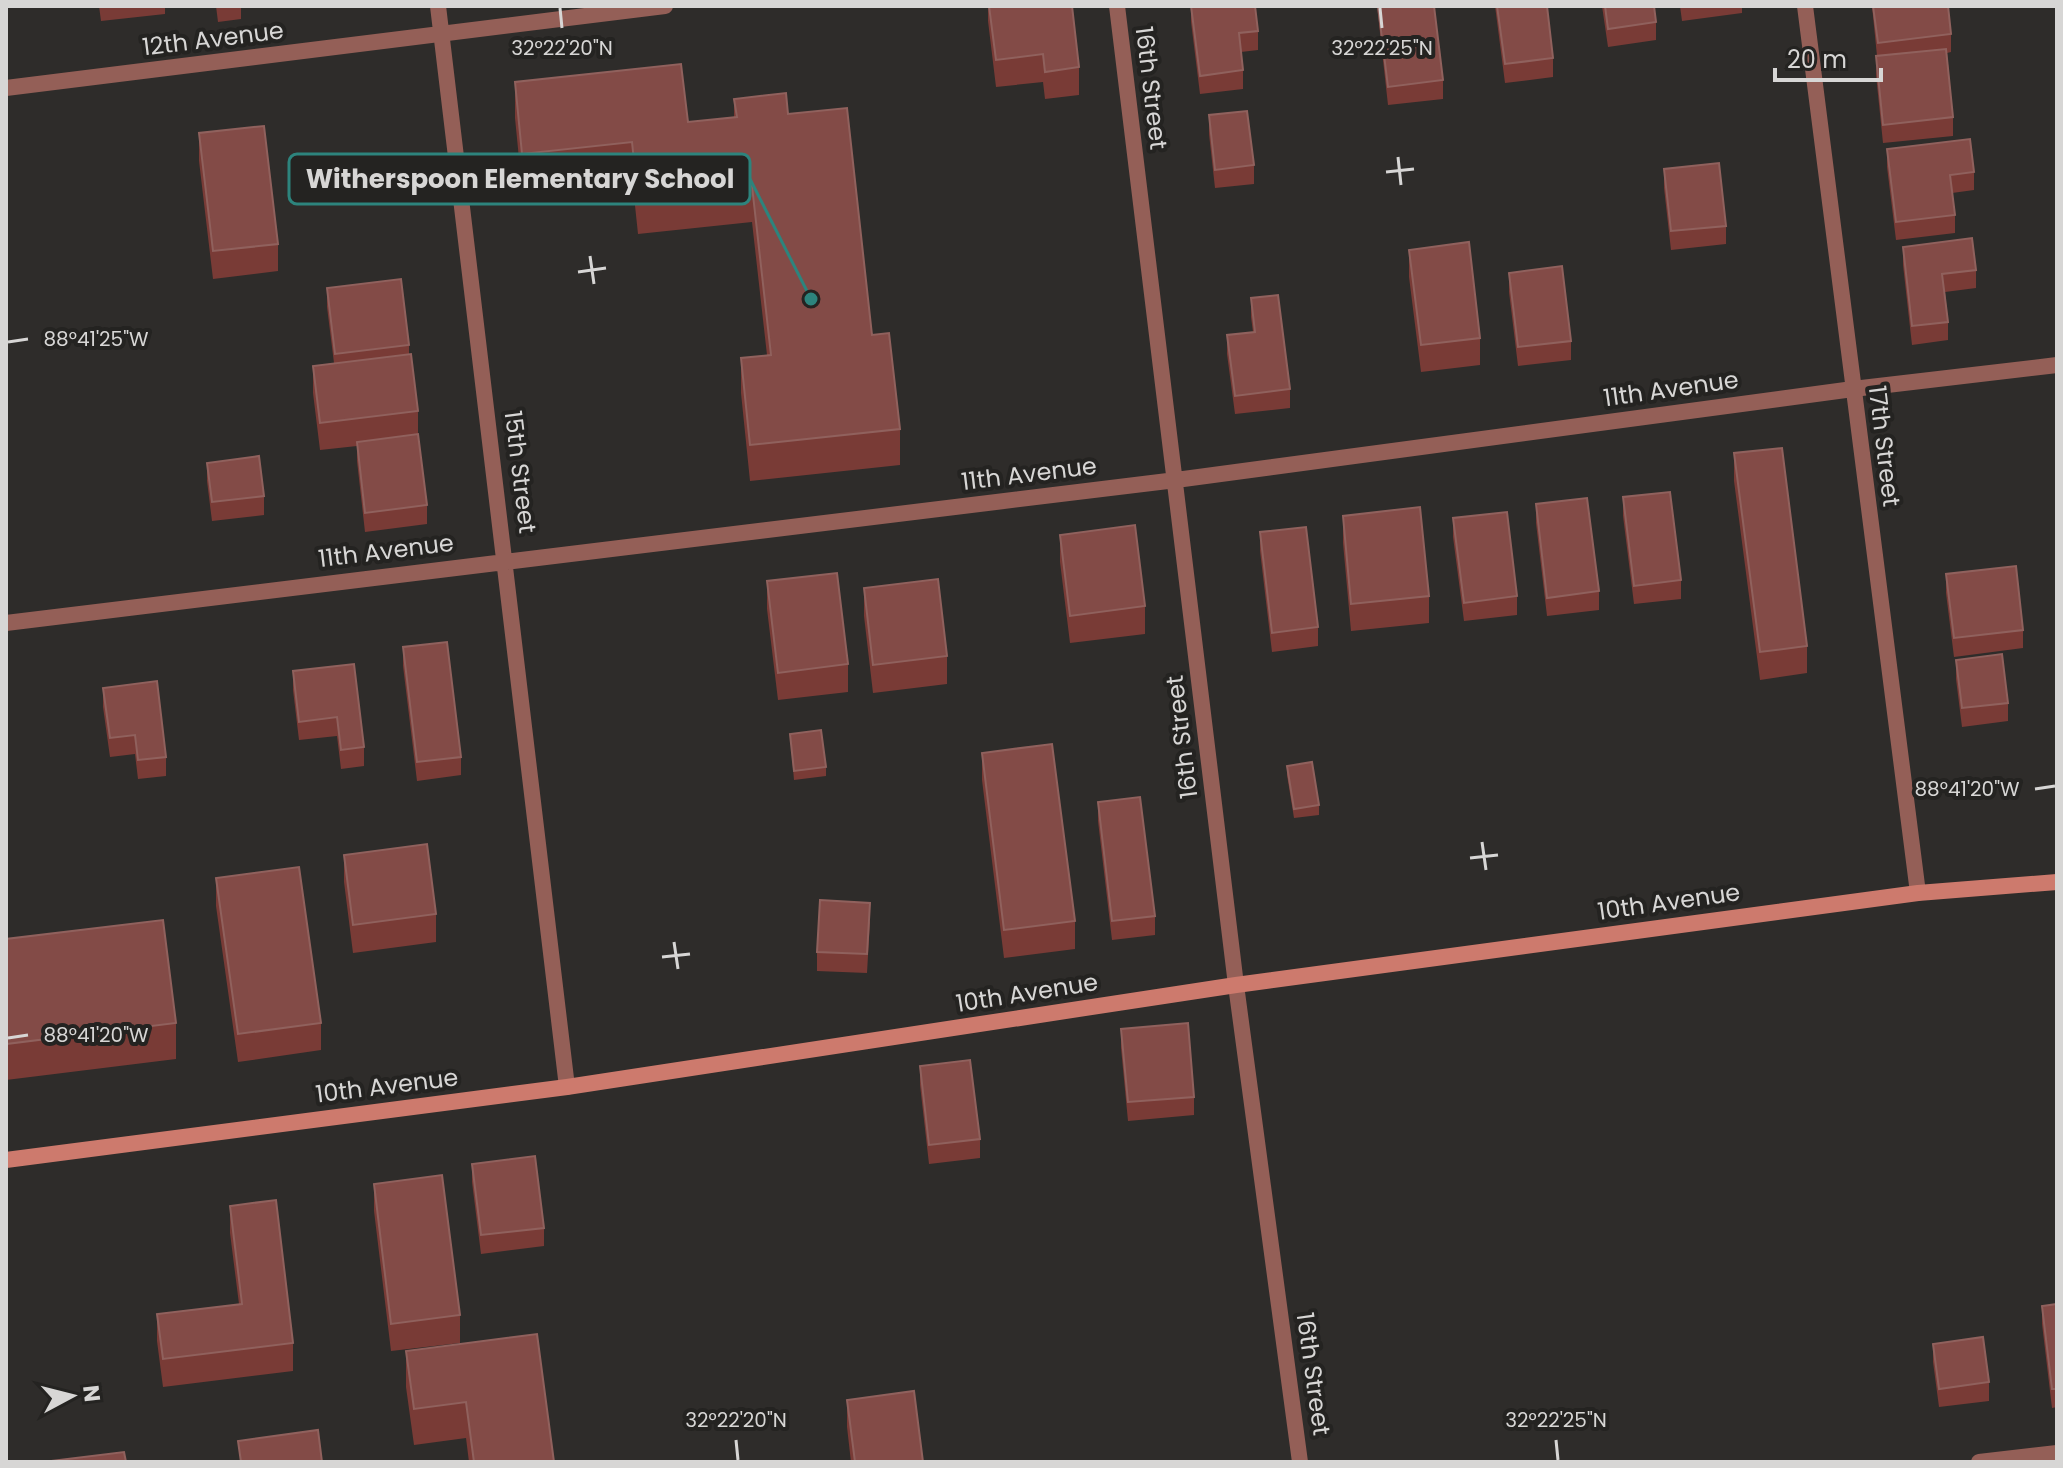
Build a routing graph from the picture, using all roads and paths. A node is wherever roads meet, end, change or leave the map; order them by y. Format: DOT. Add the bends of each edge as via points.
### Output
graph roads {
  1 [pos="438,6"];
  2 [pos="665,6"];
  3 [pos="1117,6"];
  4 [pos="1805,6"];
  5 [pos="442,35"];
  6 [pos="6,88"];
  7 [pos="2057,365"];
  8 [pos="1853,389"];
  9 [pos="1176,480"];
  10 [pos="506,560"];
  11 [pos="6,623"];
  12 [pos="2057,882"];
  13 [pos="1918,893"];
  14 [pos="1236,985"];
  15 [pos="567,1087"];
  16 [pos="6,1160"];
  17 [pos="2057,1453"];
  18 [pos="1300,1462"];
  19 [pos="1979,1462"];
  1 -- 5 [label="street, 15th Street"];
  2 -- 5 [label="street, 12th Avenue"];
  3 -- 9 [label="street, 16th Street"];
  4 -- 8 [label="street, 17th Street"];
  5 -- 6 [label="street, 12th Avenue"];
  5 -- 10 [label="street, 15th Street"];
  7 -- 8 [label="street, 11th Avenue"];
  8 -- 9 [label="street, 11th Avenue"];
  8 -- 13 [label="street, 17th Street"];
  9 -- 10 [label="street, 11th Avenue"];
  9 -- 14 [label="street, 16th Street"];
  10 -- 11 [label="street, 11th Avenue"];
  10 -- 15 [label="street, 15th Street"];
  12 -- 13 [label="street, 10th Avenue"];
  13 -- 14 [label="street, 10th Avenue"];
  14 -- 15 [label="street, 10th Avenue"];
  14 -- 18 [label="street, 16th Street"];
  15 -- 16 [label="street, 10th Avenue"];
  17 -- 19 [label="street"];
}
